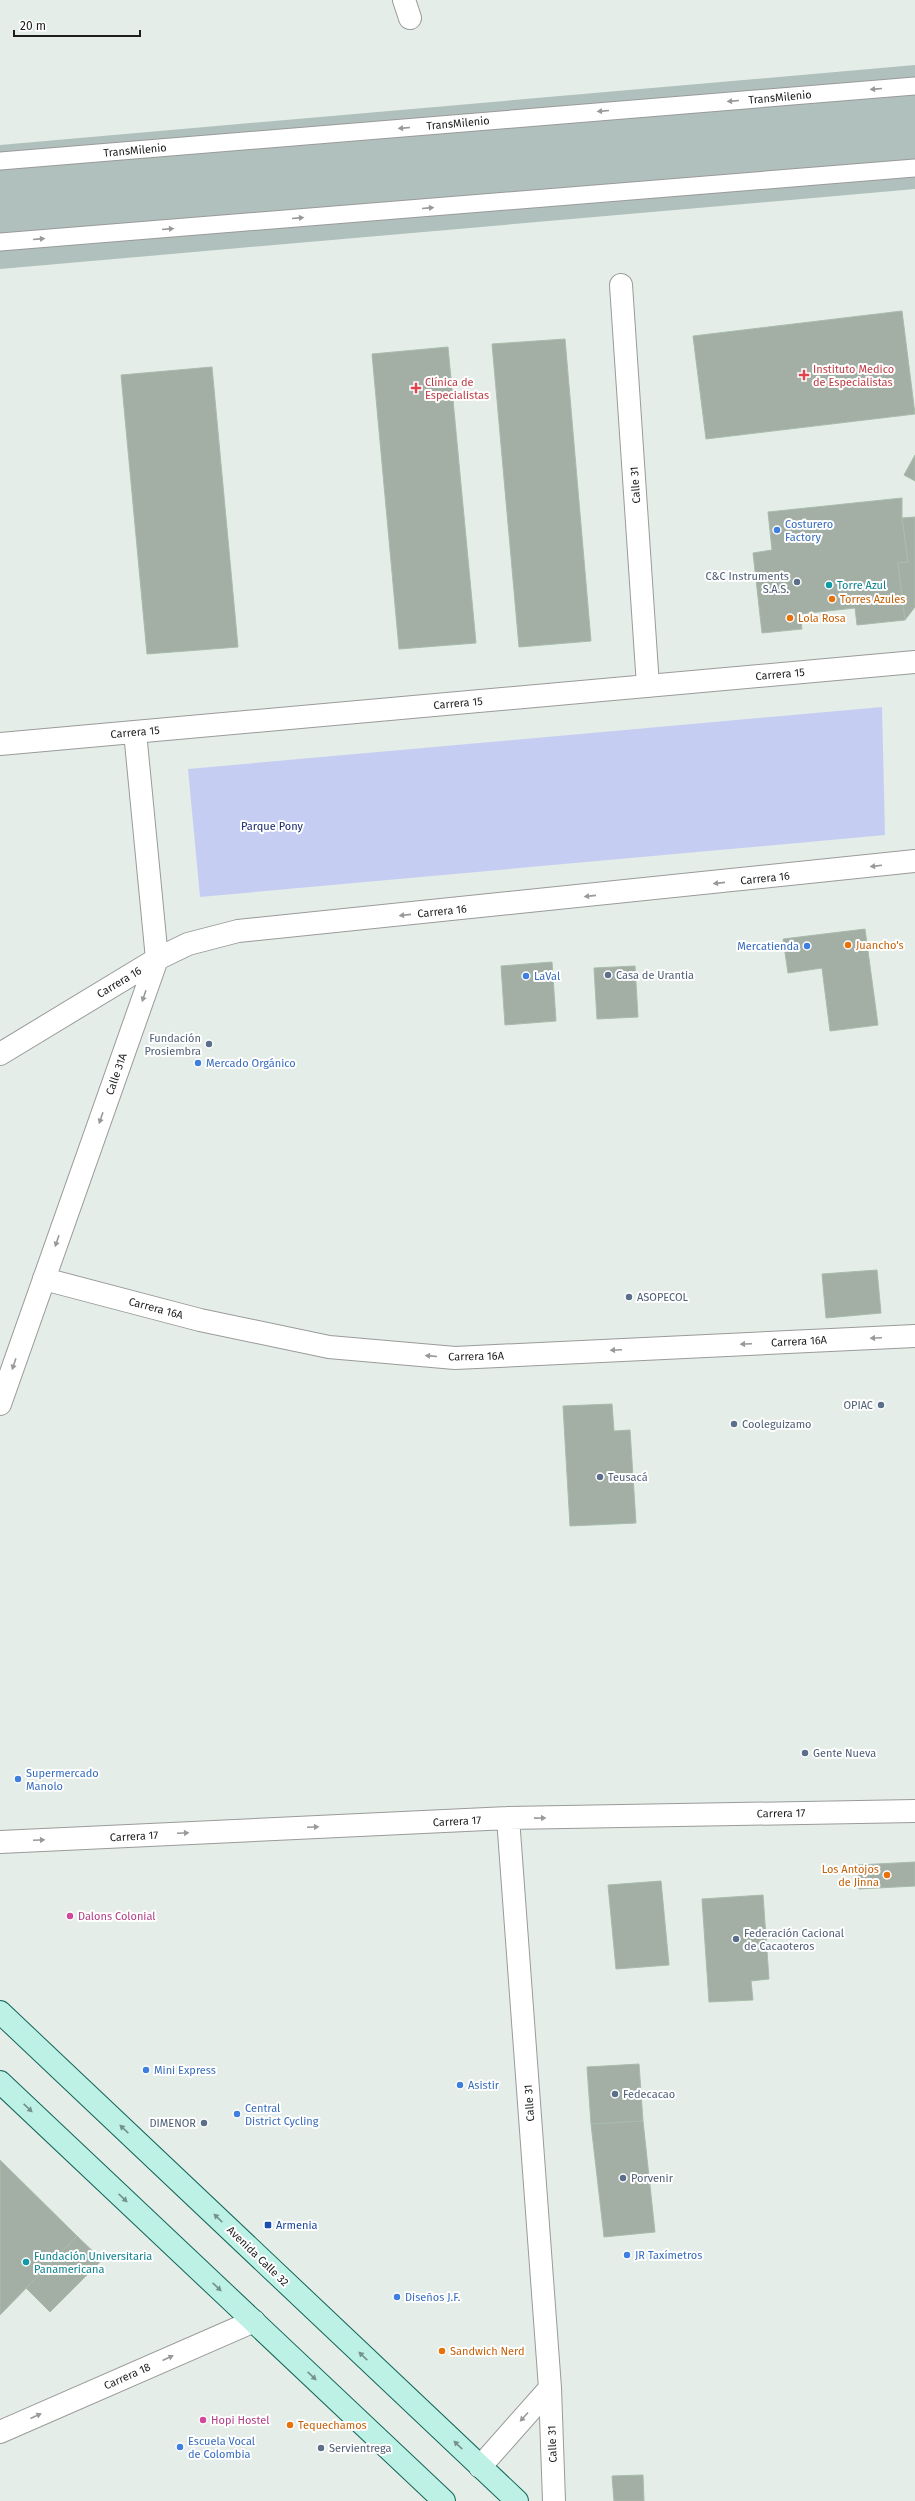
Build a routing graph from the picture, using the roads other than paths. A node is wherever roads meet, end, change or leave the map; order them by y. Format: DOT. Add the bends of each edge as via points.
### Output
graph roads {
  1 [pos="915,86"];
  2 [pos="0,161"];
  3 [pos="915,168"];
  4 [pos="0,242"];
  5 [pos="621,285"];
  6 [pos="915,662"];
  7 [pos="648,686"];
  8 [pos="135,732"];
  9 [pos="0,744"];
  10 [pos="915,861"];
  11 [pos="157,959"];
  12 [pos="0,1054"];
  13 [pos="44,1278"];
  14 [pos="915,1336"];
  15 [pos="0,1404"];
  16 [pos="915,1811"];
  17 [pos="508,1818"];
  18 [pos="0,1842"];
  19 [pos="0,2012"];
  20 [pos="0,2082"];
  21 [pos="254,2321"];
  22 [pos="550,2388"];
  23 [pos="0,2432"];
  24 [pos="480,2467"];
  25 [pos="444,2501"];
  26 [pos="516,2501"];
  27 [pos="554,2501"];
  1 -- 2 [label="lane, TransMilenio, one-way"];
  4 -- 3 [label="lane, one-way"];
  5 -- 7 [label="street, Calle 31"];
  6 -- 7 [label="street, Carrera 15"];
  7 -- 8 [label="street, Carrera 15"];
  8 -- 9 [label="street, Carrera 15"];
  8 -- 11 [label="street, Calle 31A"];
  10 -- 11 [label="street, Carrera 16, one-way" via="238,931 188,944"];
  11 -- 12 [label="street, Carrera 16"];
  11 -- 13 [label="street, Calle 31A, one-way"];
  14 -- 13 [label="street, Carrera 16A, one-way" via="455,1358 329,1347 200,1320"];
  13 -- 15 [label="street, Calle 31A, one-way"];
  17 -- 16 [label="street, Carrera 17, one-way"];
  18 -- 17 [label="street, Carrera 17, one-way"];
  17 -- 22 [label="street, Calle 31"];
  24 -- 19 [label="main road, Avenida Calle 32, one-way"];
  20 -- 21 [label="main road, one-way"];
  23 -- 21 [label="street, Carrera 18, one-way"];
  21 -- 25 [label="main road, one-way"];
  22 -- 24 [label="street, one-way"];
  22 -- 27 [label="street, Calle 31"];
  24 -- 26 [label="main road, Avenida Calle 32"];
}
